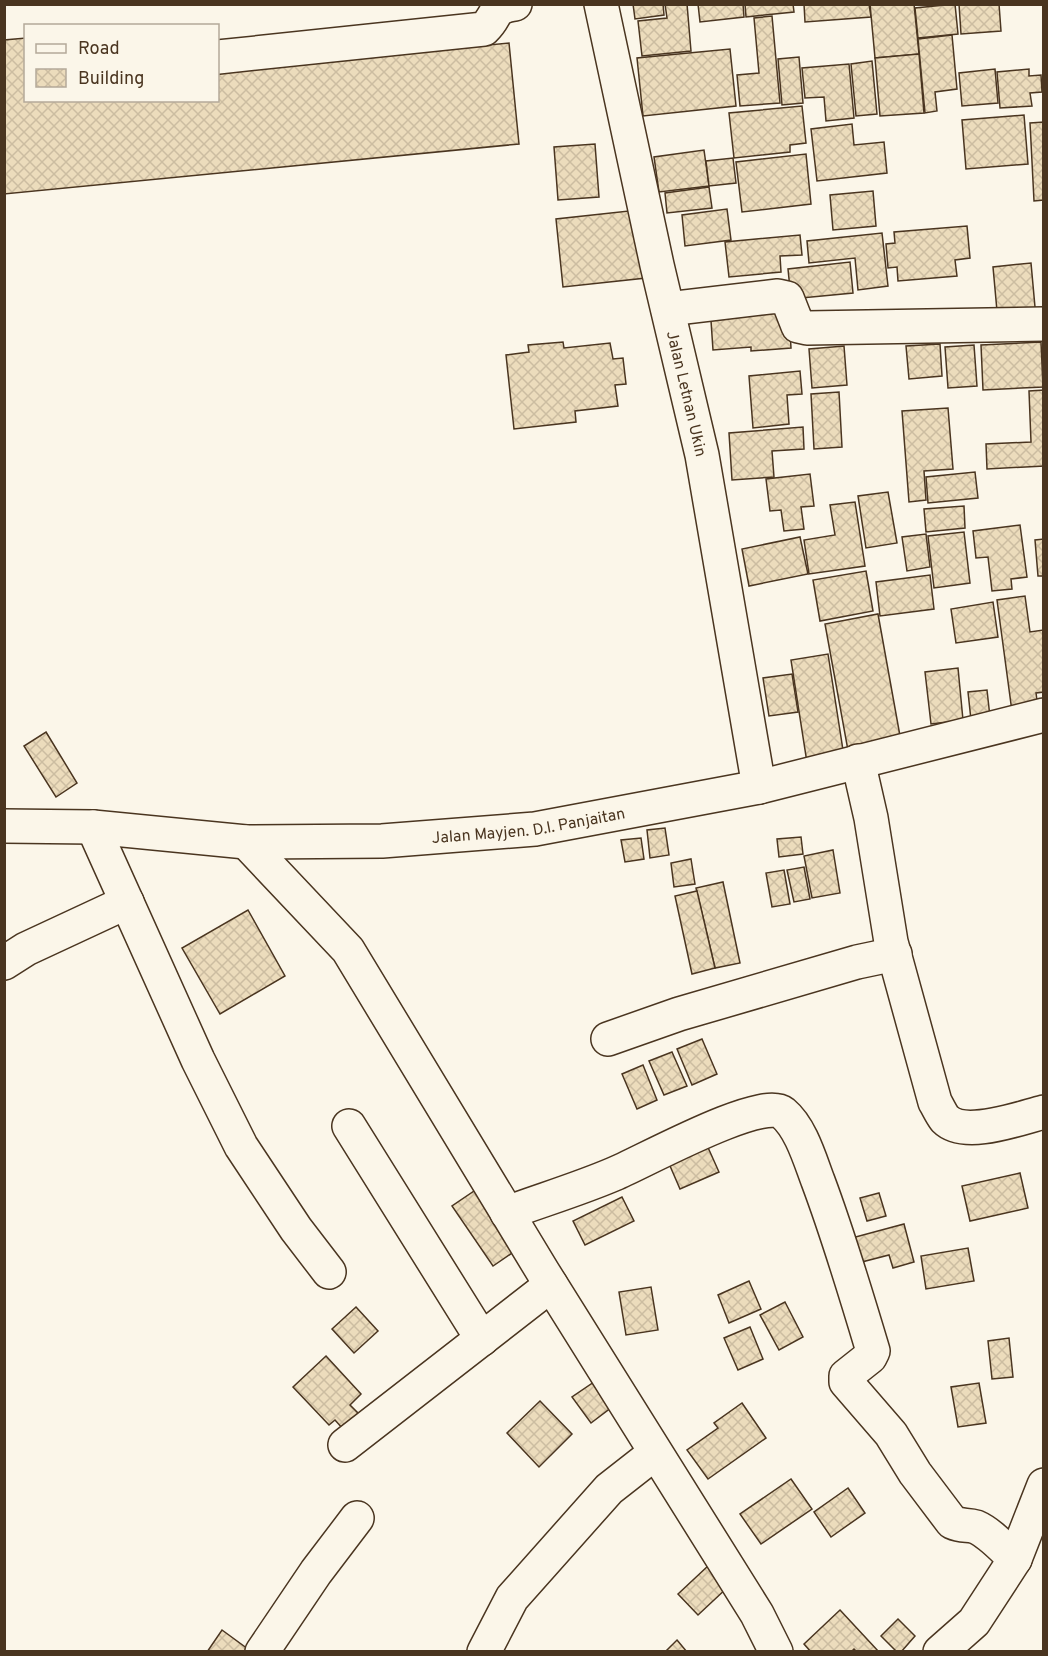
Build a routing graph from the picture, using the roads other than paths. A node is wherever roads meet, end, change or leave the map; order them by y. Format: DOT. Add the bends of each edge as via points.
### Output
graph roads {
  1 [pos="515,4"];
  2 [pos="601,4"];
  3 [pos="219,57"];
  4 [pos="668,309"];
  5 [pos="1044,324"];
  6 [pos="1044,715"];
  7 [pos="860,771"];
  8 [pos="759,787"];
  9 [pos="4,826"];
  10 [pos="93,827"];
  11 [pos="246,842"];
  12 [pos="127,902"];
  13 [pos="895,954"];
  14 [pos="4,963"];
  15 [pos="608,1040"];
  16 [pos="1044,1112"];
  17 [pos="349,1126"];
  18 [pos="507,1213"];
  19 [pos="328,1272"];
  20 [pos="551,1285"];
  21 [pos="482,1339"];
  22 [pos="345,1445"];
  23 [pos="655,1453"];
  24 [pos="1044,1485"];
  25 [pos="357,1518"];
  26 [pos="1015,1559"];
  27 [pos="262,1652"];
  28 [pos="484,1652"];
  29 [pos="776,1652"];
  30 [pos="940,1652"];
  1 -- 3 [label="street" via="495,11 492,22 484,29"];
  2 -- 4 [label="street, Jalan Letnan Ukin"];
  4 -- 5 [label="street" via="778,296 787,298 798,326 807,328"];
  4 -- 8 [label="street, Jalan Letnan Ukin" via="702,455"];
  6 -- 7 [label="street, Jalan Mayjen. D.I. Panjaitan"];
  7 -- 8 [label="street, Jalan Mayjen. D.I. Panjaitan"];
  7 -- 13 [label="street"];
  8 -- 11 [label="street, Jalan Mayjen. D.I. Panjaitan" via="535,829 382,841"];
  9 -- 10 [label="street, Jalan Mayjen. D.I. Panjaitan"];
  10 -- 11 [label="street, Jalan Mayjen. D.I. Panjaitan"];
  10 -- 12 [label="street"];
  11 -- 18 [label="street" via="348,950"];
  12 -- 14 [label="street"];
  12 -- 19 [label="street" via="241,1146"];
  13 -- 15 [label="street" via="690,1011"];
  13 -- 16 [label="street" via="935,1102 946,1120 964,1127 982,1127"];
  17 -- 21 [label="street"];
  18 -- 20 [label="street"];
  18 -- 26 [label="street" via="615,1174 727,1121 762,1111 782,1112 803,1141 838,1234 873,1351 846,1376 846,1382 891,1434 952,1522 982,1530"];
  20 -- 21 [label="street"];
  20 -- 23 [label="street"];
  21 -- 22 [label="street"];
  23 -- 28 [label="street" via="609,1489 512,1598"];
  23 -- 29 [label="street" via="757,1614"];
  24 -- 26 [label="street"];
  25 -- 27 [label="street"];
  26 -- 30 [label="street" via="974,1622"];
}
